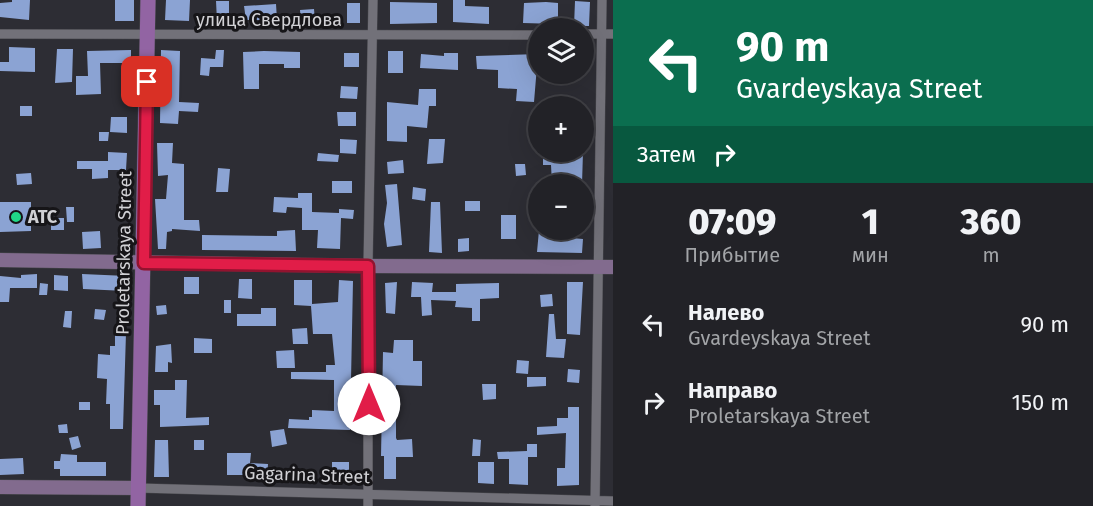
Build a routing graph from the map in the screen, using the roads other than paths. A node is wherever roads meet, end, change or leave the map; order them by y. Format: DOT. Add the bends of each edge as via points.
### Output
graph roads {
  1 [pos="148,0"];
  2 [pos="373,0"];
  3 [pos="602,0"];
  4 [pos="0,34"];
  5 [pos="594,34"];
  6 [pos="600,34"];
  7 [pos="613,34"];
  8 [pos="528,35"];
  9 [pos="147,36"];
  10 [pos="372,37"];
  11 [pos="0,260"];
  12 [pos="144,263"];
  13 [pos="598,265"];
  14 [pos="368,266"];
  15 [pos="613,267"];
  16 [pos="0,487"];
  17 [pos="138,488"];
  18 [pos="369,495"];
  19 [pos="613,501"];
  20 [pos="595,504"];
  21 [pos="138,506"];
  22 [pos="368,506"];
  1 -- 9 [label="main road, Proletarskaya Street"];
  2 -- 10 [label="street"];
  3 -- 6 [label="street"];
  4 -- 9 [label="street, улица Свердлова"];
  5 -- 6 [label="street"];
  6 -- 7 [label="street"];
  6 -- 13 [label="street"];
  8 -- 10 [label="street, улица Свердлова"];
  9 -- 10 [label="street, улица Свердлова"];
  9 -- 12 [label="main road, Proletarskaya Street"];
  10 -- 14 [label="street"];
  11 -- 12 [label="street"];
  12 -- 14 [label="street"];
  12 -- 17 [label="main road, Proletarskaya Street"];
  13 -- 14 [label="street"];
  13 -- 15 [label="street"];
  13 -- 20 [label="street"];
  14 -- 18 [label="street"];
  16 -- 17 [label="street, Gagarina Street"];
  17 -- 18 [label="street, Gagarina Street"];
  17 -- 21 [label="main road, Proletarskaya Street"];
  18 -- 20 [label="street, Gagarina Street"];
  18 -- 22 [label="street"];
  19 -- 20 [label="street, Gagarina Street"];
}
